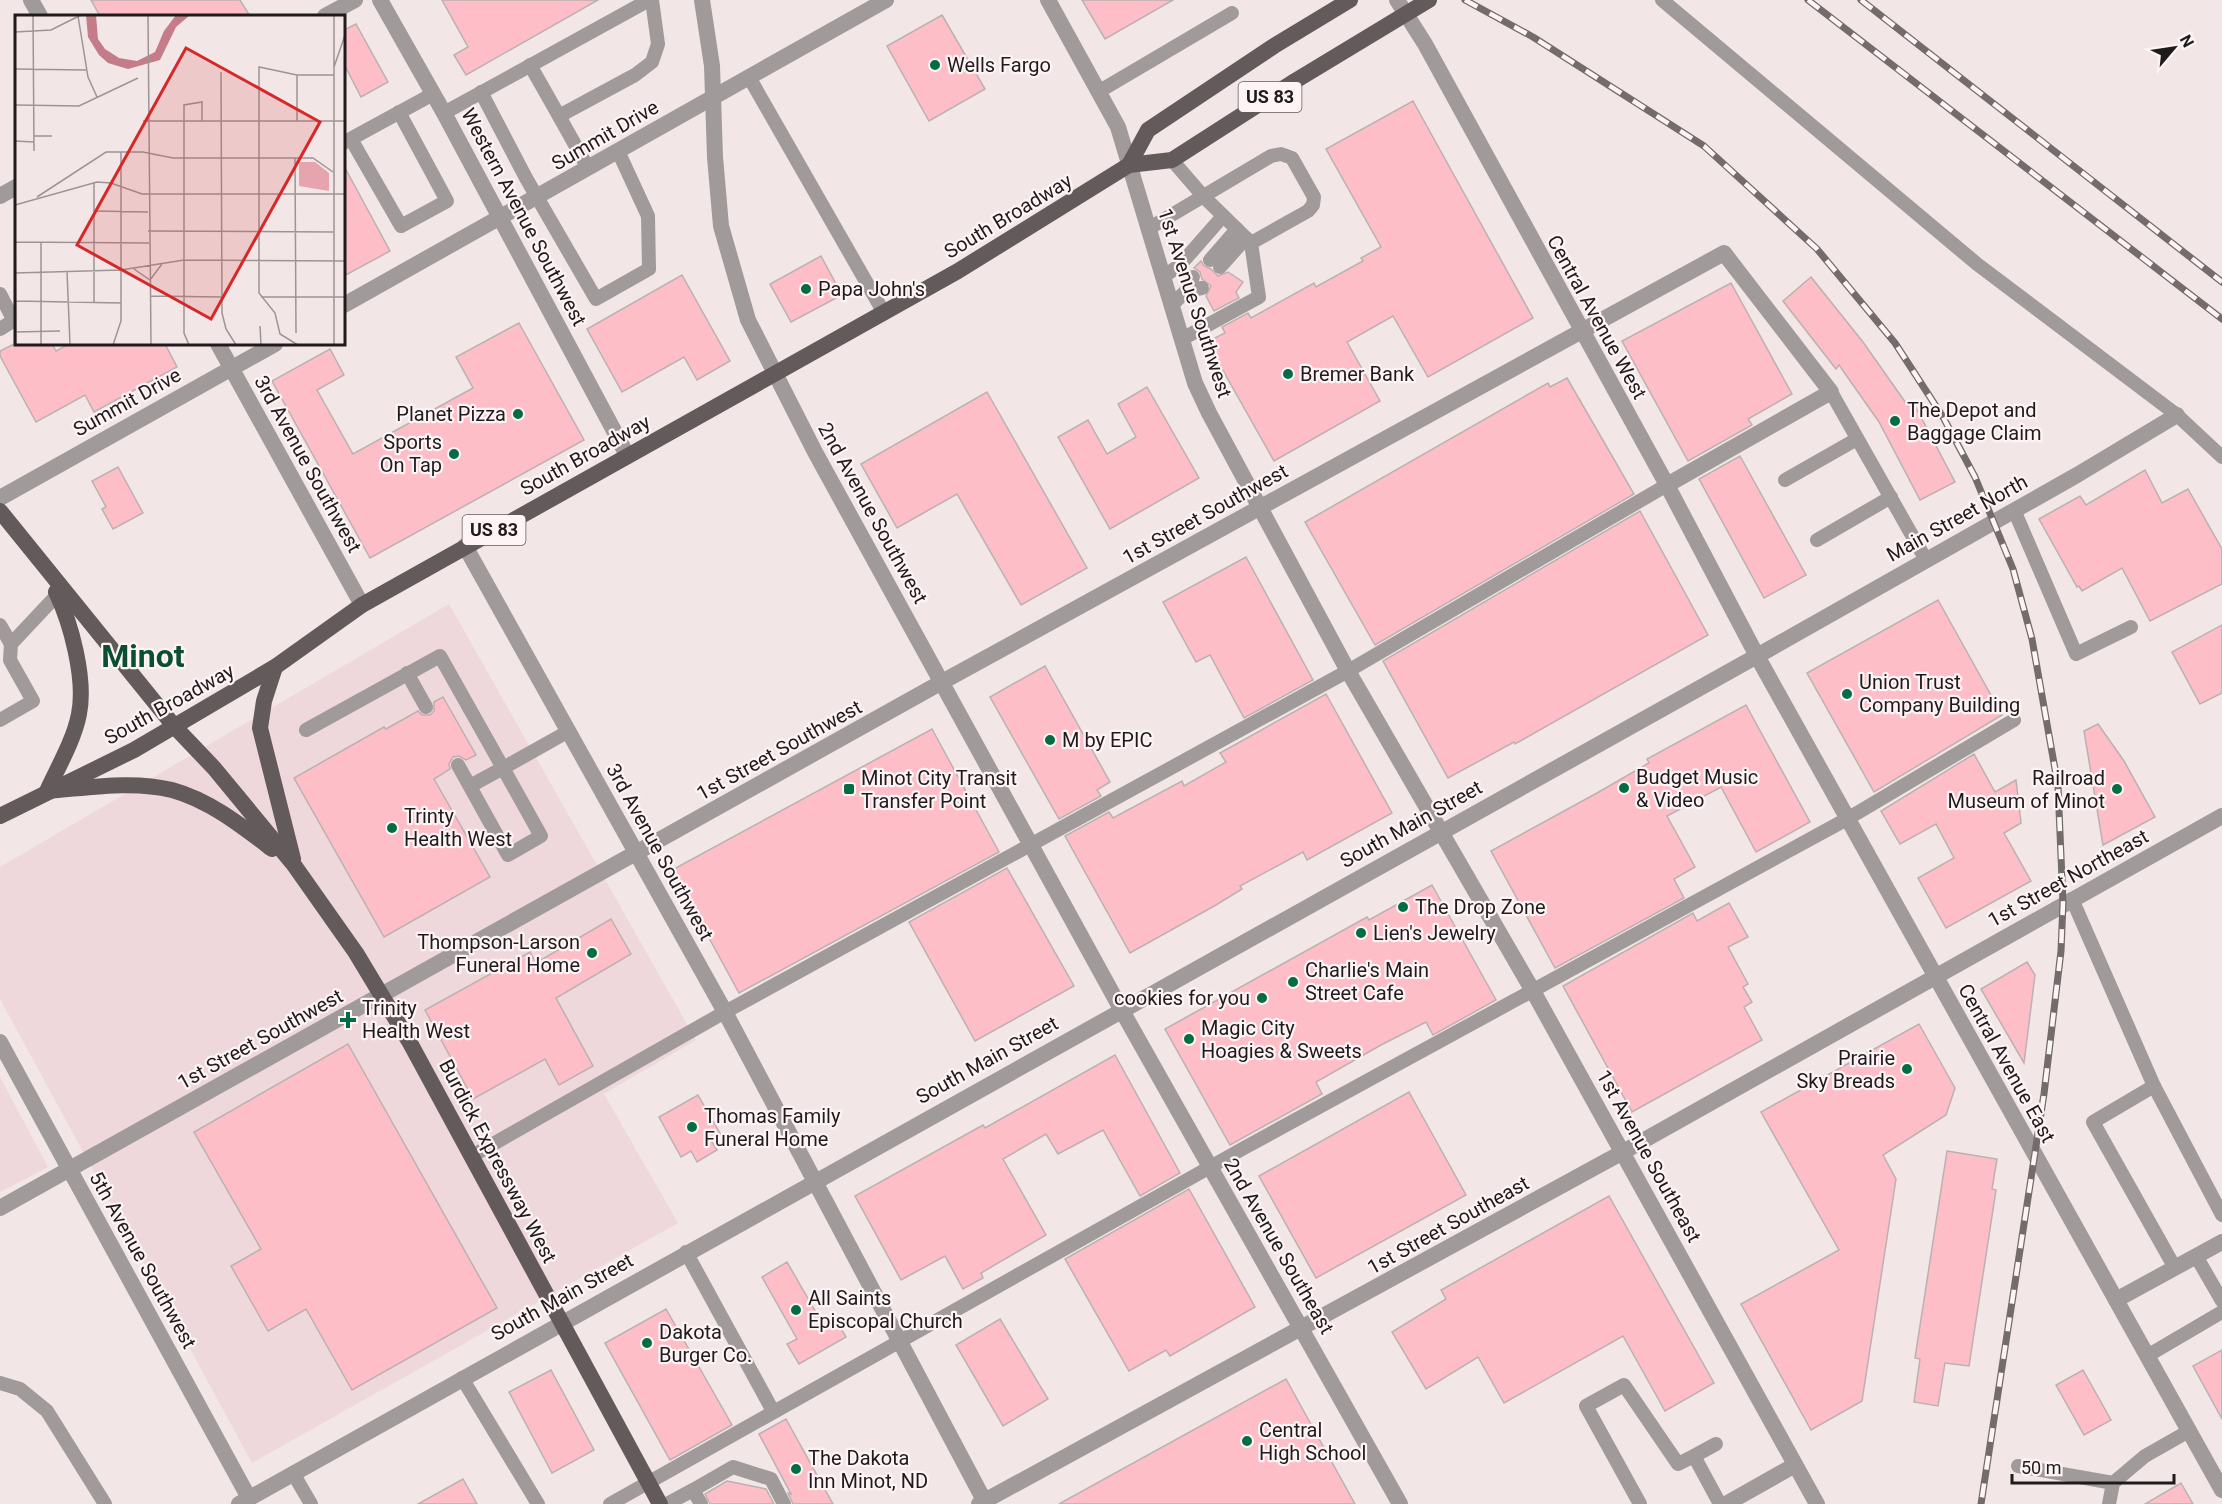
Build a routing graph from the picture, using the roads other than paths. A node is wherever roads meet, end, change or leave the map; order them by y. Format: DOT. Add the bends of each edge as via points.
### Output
graph roads {
  1 [pos="31,0"];
  2 [pos="355,0"];
  3 [pos="380,0"];
  4 [pos="650,0"];
  5 [pos="702,0"];
  6 [pos="886,0"];
  7 [pos="1048,0"];
  8 [pos="1350,0"];
  9 [pos="1662,0"];
  10 [pos="1413,5"];
  11 [pos="1232,13"];
  12 [pos="39,15"];
  13 [pos="327,15"];
  14 [pos="530,65"];
  15 [pos="749,78"];
  16 [pos="481,92"];
  17 [pos="1098,92"];
  18 [pos="433,94"];
  19 [pos="713,98"];
  20 [pos="399,112"];
  21 [pos="444,113"];
  22 [pos="559,116"];
  23 [pos="347,141"];
  24 [pos="618,152"];
  25 [pos="1172,160"];
  26 [pos="1129,165"];
  27 [pos="588,168"];
  28 [pos="15,188"];
  29 [pos="0,196"];
  30 [pos="539,196"];
  31 [pos="1203,196"];
  32 [pos="1223,216"];
  33 [pos="500,218"];
  34 [pos="1149,229"];
  35 [pos="1244,236"];
  36 [pos="1215,263"];
  37 [pos="1163,277"];
  38 [pos="1198,282"];
  39 [pos="0,294"];
  40 [pos="345,304"];
  41 [pos="1172,305"];
  42 [pos="884,313"];
  43 [pos="15,320"];
  44 [pos="0,329"];
  45 [pos="1580,330"];
  46 [pos="1182,339"];
  47 [pos="219,345"];
  48 [pos="272,345"];
  49 [pos="231,368"];
  50 [pos="775,374"];
  51 [pos="1831,392"];
  52 [pos="2177,415"];
  53 [pos="1857,439"];
  54 [pos="627,455"];
  55 [pos="2222,457"];
  56 [pos="1785,480"];
  57 [pos="1667,485"];
  58 [pos="1891,497"];
  59 [pos="0,498"];
  60 [pos="1260,508"];
  61 [pos="2014,510"];
  62 [pos="0,511"];
  63 [pos="1816,540"];
  64 [pos="465,546"];
  65 [pos="1926,560"];
  66 [pos="44,569"];
  67 [pos="57,595"];
  68 [pos="362,605"];
  69 [pos="0,625"];
  70 [pos="2131,627"];
  71 [pos="11,644"];
  72 [pos="1756,656"];
  73 [pos="5,663"];
  74 [pos="275,667"];
  75 [pos="1348,670"];
  76 [pos="407,673"];
  77 [pos="942,682"];
  78 [pos="426,707"];
  79 [pos="0,720"];
  80 [pos="2014,720"];
  81 [pos="174,726"];
  82 [pos="306,730"];
  83 [pos="569,731"];
  84 [pos="458,765"];
  85 [pos="503,768"];
  86 [pos="470,786"];
  87 [pos="47,791"];
  88 [pos="0,816"];
  89 [pos="2222,816"];
  90 [pos="1847,819"];
  91 [pos="1442,831"];
  92 [pos="1031,843"];
  93 [pos="637,854"];
  94 [pos="294,865"];
  95 [pos="2072,899"];
  96 [pos="1934,977"];
  97 [pos="1533,992"];
  98 [pos="383,994"];
  99 [pos="1121,1009"];
  100 [pos="725,1012"];
  101 [pos="0,1042"];
  102 [pos="2154,1086"];
  103 [pos="1623,1152"];
  104 [pos="472,1156"];
  105 [pos="1210,1168"];
  106 [pos="69,1170"];
  107 [pos="816,1180"];
  108 [pos="0,1208"];
  109 [pos="2222,1215"];
  110 [pos="2222,1242"];
  111 [pos="686,1252"];
  112 [pos="2196,1256"];
  113 [pos="2175,1268"];
  114 [pos="2116,1300"];
  115 [pos="2222,1300"];
  116 [pos="2222,1312"];
  117 [pos="561,1322"];
  118 [pos="1302,1329"];
  119 [pos="898,1340"];
  120 [pos="2147,1356"];
  121 [pos="462,1378"];
  122 [pos="0,1383"];
  123 [pos="773,1411"];
  124 [pos="2189,1431"];
  125 [pos="1716,1444"];
  126 [pos="1694,1456"];
  127 [pos="1795,1465"];
  128 [pos="2018,1466"];
  129 [pos="733,1467"];
  130 [pos="293,1473"];
  131 [pos="648,1483"];
  132 [pos="2113,1483"];
  133 [pos="742,1484"];
  134 [pos="693,1490"];
  135 [pos="2222,1490"];
  136 [pos="244,1501"];
  137 [pos="983,1503"];
  138 [pos="105,1504"];
  139 [pos="311,1504"];
  140 [pos="538,1504"];
  141 [pos="610,1504"];
  142 [pos="660,1504"];
  143 [pos="667,1504"];
  144 [pos="701,1504"];
  145 [pos="784,1504"];
  146 [pos="1400,1504"];
  147 [pos="1640,1504"];
  148 [pos="1720,1504"];
  149 [pos="1726,1504"];
  150 [pos="1817,1504"];
  151 [pos="2109,1504"];
  1 -- 12 [label="street"];
  2 -- 13 [label="street"];
  3 -- 18 [label="street, Western Avenue Southwest"];
  4 -- 14 [label="lane"];
  4 -- 22 [label="lane" via="658,44 652,62"];
  5 -- 19 [label="street, 2nd Avenue Southwest"];
  6 -- 15 [label="street, Summit Drive"];
  7 -- 17 [label="street, 1st Avenue Southwest"];
  8 -- 26 [label="main road, South Broadway / US 83" via="1148,130"];
  9 -- 52 [label="lane" via="1977,264"];
  10 -- 25 [label="main road, South Broadway / US 83"];
  10 -- 45 [label="street, Central Avenue West"];
  11 -- 17 [label="lane"];
  14 -- 16 [label="lane"];
  14 -- 22 [label="lane"];
  15 -- 19 [label="street, Summit Drive"];
  15 -- 42 [label="lane"];
  16 -- 21 [label="lane"];
  16 -- 30 [label="lane"];
  17 -- 26 [label="street, 1st Avenue Southwest" via="1118,128"];
  18 -- 20 [label="lane"];
  18 -- 21 [label="street, Western Avenue Southwest"];
  19 -- 24 [label="street, Summit Drive"];
  19 -- 50 [label="street, 2nd Avenue Southwest" via="721,226 748,320"];
  20 -- 23 [label="lane"];
  20 -- 23 [label="lane" via="447,201 401,226"];
  21 -- 33 [label="street, Western Avenue Southwest"];
  22 -- 27 [label="lane"];
  24 -- 27 [label="street, Summit Drive"];
  24 -- 30 [label="lane" via="648,216 648,269 596,299"];
  25 -- 26 [label="main road, South Broadway / US 83"];
  25 -- 31 [label="lane"];
  26 -- 34 [label="street, 1st Avenue Southwest"];
  26 -- 42 [label="main road, South Broadway / US 83" via="1019,235"];
  27 -- 30 [label="street, Summit Drive"];
  28 -- 29 [label="street"];
  30 -- 33 [label="street, Summit Drive"];
  31 -- 32 [label="lane"];
  31 -- 34 [label="lane"];
  31 -- 35 [label="lane" via="1271,156 1292,158 1314,196 1313,205 1308,211"];
  32 -- 35 [label="lane"];
  32 -- 37 [label="lane" via="1180,265"];
  33 -- 40 [label="street, Summit Drive"];
  33 -- 54 [label="street, Western Avenue Southwest"];
  34 -- 37 [label="street, 1st Avenue Southwest"];
  35 -- 36 [label="lane"];
  35 -- 46 [label="lane" via="1259,297"];
  37 -- 41 [label="street, 1st Avenue Southwest"];
  38 -- 41 [label="lane"];
  39 -- 43 [label="lane"];
  41 -- 46 [label="street, 1st Avenue Southwest"];
  42 -- 50 [label="main road, South Broadway / US 83"];
  43 -- 44 [label="lane"];
  45 -- 51 [label="street, 1st Street Southwest" via="1724,253"];
  45 -- 57 [label="street, Central Avenue West"];
  45 -- 60 [label="street, 1st Street Southwest"];
  46 -- 60 [label="street, 1st Avenue Southwest" via="1204,403"];
  47 -- 49 [label="street, 3rd Avenue Southwest"];
  48 -- 49 [label="street, Summit Drive"];
  49 -- 59 [label="street, Summit Drive"];
  49 -- 68 [label="street, 3rd Avenue Southwest"];
  50 -- 54 [label="main road, South Broadway / US 83"];
  50 -- 77 [label="street, 2nd Avenue Southwest"];
  51 -- 53 [label="lane"];
  51 -- 57 [label="street"];
  52 -- 55 [label="lane"];
  52 -- 61 [label="street, Main Street North"];
  53 -- 56 [label="lane"];
  53 -- 58 [label="lane"];
  54 -- 64 [label="main road, South Broadway / US 83"];
  57 -- 72 [label="street, Central Avenue West"];
  57 -- 75 [label="lane"];
  58 -- 63 [label="lane"];
  58 -- 65 [label="lane"];
  60 -- 75 [label="street, 1st Avenue Southwest"];
  60 -- 77 [label="street, 1st Street Southwest"];
  61 -- 65 [label="street, Main Street North"];
  61 -- 70 [label="lane" via="2076,654"];
  62 -- 66 [label="main road, Burdick Expressway West"];
  64 -- 68 [label="main road, South Broadway / US 83"];
  64 -- 83 [label="street, 3rd Avenue Southwest"];
  65 -- 72 [label="street, Main Street North"];
  66 -- 67 [label="main road"];
  66 -- 81 [label="main road, Burdick Expressway West"];
  67 -- 71 [label="lane"];
  67 -- 87 [label="main road" via="80,675 81,693 79,714"];
  68 -- 74 [label="main road, South Broadway / US 83"];
  69 -- 71 [label="lane"];
  71 -- 73 [label="lane"];
  72 -- 90 [label="street, Central Avenue East"];
  72 -- 91 [label="street, South Main Street"];
  73 -- 79 [label="lane" via="33,702"];
  74 -- 81 [label="main road, South Broadway / US 83"];
  74 -- 94 [label="main road" via="260,728"];
  75 -- 91 [label="street, 1st Avenue Southwest"];
  75 -- 92 [label="lane"];
  76 -- 78 [label="lane"];
  76 -- 82 [label="lane"];
  76 -- 85 [label="lane" via="440,656"];
  77 -- 92 [label="street, 2nd Avenue Southwest"];
  77 -- 93 [label="street, 1st Street Southwest"];
  80 -- 90 [label="lane"];
  81 -- 87 [label="main road, South Broadway / US 83" via="134,750"];
  81 -- 94 [label="main road, Burdick Expressway West"];
  83 -- 85 [label="lane"];
  83 -- 93 [label="street, 3rd Avenue Southwest"];
  84 -- 86 [label="lane"];
  85 -- 86 [label="lane"];
  85 -- 86 [label="lane" via="541,836 508,855"];
  87 -- 88 [label="main road, South Broadway / US 83"];
  87 -- 94 [label="main road" via="121,785 173,790 203,802"];
  89 -- 95 [label="street, 1st Street Northeast"];
  90 -- 96 [label="street, Central Avenue East"];
  90 -- 97 [label="lane"];
  91 -- 97 [label="street, 1st Avenue Southeast"];
  91 -- 99 [label="street, South Main Street"];
  92 -- 99 [label="street, 2nd Avenue Southwest"];
  92 -- 100 [label="lane"];
  93 -- 98 [label="street, 1st Street Southwest"];
  93 -- 100 [label="street, 3rd Avenue Southwest"];
  94 -- 98 [label="main road, Burdick Expressway West"];
  95 -- 96 [label="street, 1st Street Northeast"];
  95 -- 102 [label="lane"];
  96 -- 103 [label="street, 1st Street Southeast"];
  96 -- 114 [label="street, Central Avenue East"];
  97 -- 103 [label="street, 1st Avenue Southeast"];
  97 -- 105 [label="lane"];
  98 -- 104 [label="main road, Burdick Expressway West"];
  98 -- 106 [label="street, 1st Street Southwest"];
  99 -- 105 [label="street, 2nd Avenue Southeast"];
  99 -- 107 [label="street, South Main Street"];
  100 -- 104 [label="lane"];
  100 -- 107 [label="street, 3rd Avenue Southwest"];
  101 -- 106 [label="street, 5th Avenue Southwest"];
  102 -- 109 [label="lane"];
  102 -- 113 [label="lane" via="2093,1122"];
  103 -- 118 [label="street, 1st Street Southeast"];
  103 -- 127 [label="street, 1st Avenue Southeast"];
  104 -- 117 [label="main road, Burdick Expressway West"];
  105 -- 118 [label="street, 2nd Avenue Southeast"];
  105 -- 119 [label="lane"];
  106 -- 108 [label="street, 1st Street Southwest"];
  106 -- 136 [label="street, 5th Avenue Southwest"];
  107 -- 111 [label="street, South Main Street"];
  107 -- 119 [label="street, 3rd Avenue Southwest"];
  110 -- 112 [label="street"];
  111 -- 117 [label="street, South Main Street"];
  111 -- 123 [label="lane"];
  112 -- 113 [label="street"];
  112 -- 115 [label="lane"];
  113 -- 114 [label="street"];
  114 -- 120 [label="street, Central Avenue East"];
  116 -- 120 [label="lane"];
  117 -- 121 [label="street, South Main Street"];
  117 -- 131 [label="main road, Burdick Expressway West"];
  118 -- 137 [label="street, 1st Street Southeast"];
  118 -- 146 [label="street, 2nd Avenue Southeast"];
  119 -- 123 [label="lane"];
  119 -- 137 [label="street, 3rd Avenue Southwest"];
  120 -- 124 [label="street, Central Avenue East"];
  121 -- 130 [label="street, South Main Street"];
  121 -- 140 [label="lane"];
  122 -- 138 [label="lane" via="20,1389 47,1411"];
  123 -- 131 [label="lane"];
  124 -- 132 [label="lane" via="2145,1456"];
  124 -- 135 [label="street, Central Avenue East"];
  125 -- 126 [label="lane"];
  126 -- 147 [label="lane" via="1678,1464 1624,1385 1586,1406"];
  126 -- 148 [label="lane"];
  127 -- 149 [label="street"];
  127 -- 150 [label="street, 1st Avenue Southeast"];
  128 -- 132 [label="lane"];
  129 -- 133 [label="lane"];
  129 -- 134 [label="lane"];
  129 -- 145 [label="lane" via="771,1479"];
  130 -- 136 [label="street, South Main Street"];
  130 -- 139 [label="lane"];
  131 -- 141 [label="lane"];
  131 -- 142 [label="main road, Burdick Expressway West"];
  132 -- 151 [label="lane"];
  134 -- 143 [label="lane"];
  134 -- 144 [label="lane"];
}
